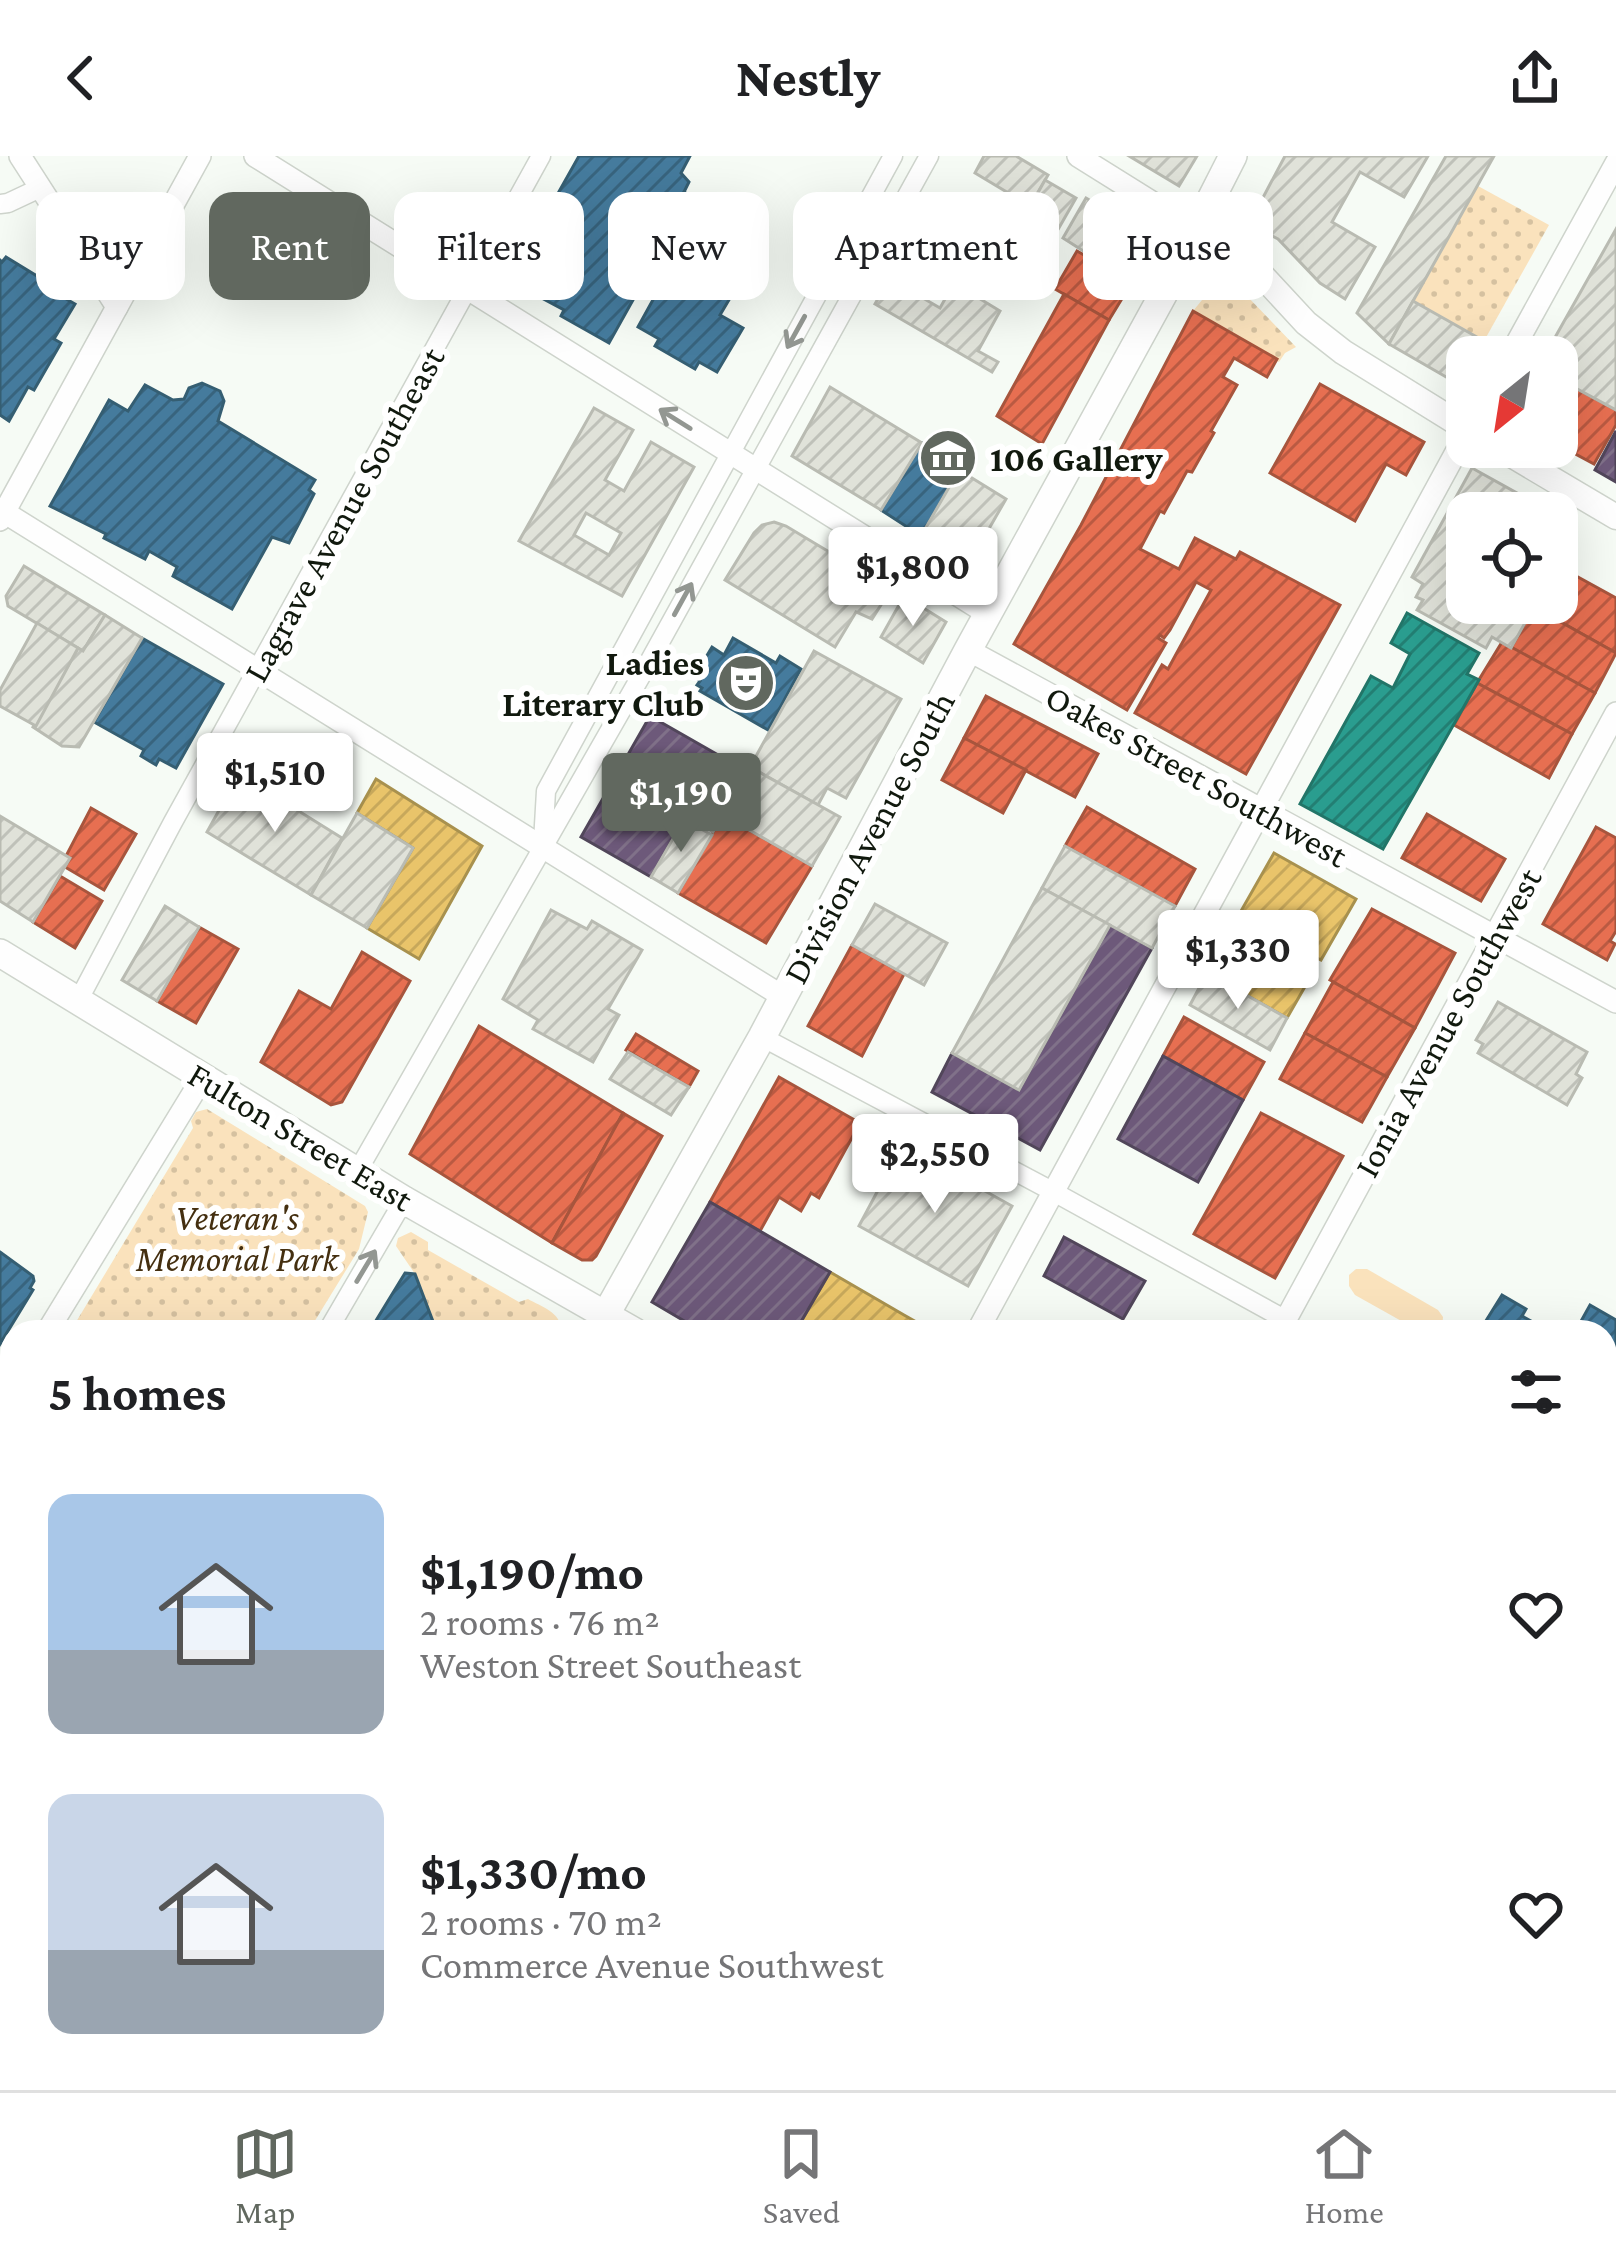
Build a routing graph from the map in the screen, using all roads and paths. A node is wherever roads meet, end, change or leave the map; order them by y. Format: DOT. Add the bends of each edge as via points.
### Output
graph roads {
  1 [pos="20,156"];
  2 [pos="200,156"];
  3 [pos="255,156"];
  4 [pos="541,156"];
  5 [pos="892,156"];
  6 [pos="929,156"];
  7 [pos="1078,156"];
  8 [pos="1234,156"];
  9 [pos="1246,156"];
  10 [pos="1616,163"];
  11 [pos="40,188"];
  12 [pos="521,192"];
  13 [pos="1136,192"];
  14 [pos="1215,192"];
  15 [pos="1224,192"];
  16 [pos="0,204"];
  17 [pos="394,241"];
  18 [pos="1273,287"];
  19 [pos="461,300"];
  20 [pos="488,300"];
  21 [pos="1160,300"];
  22 [pos="117,307"];
  23 [pos="1520,336"];
  24 [pos="1446,417"];
  25 [pos="730,454"];
  26 [pos="1446,468"];
  27 [pos="1533,468"];
  28 [pos="757,470"];
  29 [pos="2,516"];
  30 [pos="1616,518"];
  31 [pos="988,614"];
  32 [pos="968,650"];
  33 [pos="257,669"];
  34 [pos="1616,712"];
  35 [pos="1260,810"];
  36 [pos="542,847"];
  37 [pos="1493,938"];
  38 [pos="0,952"];
  39 [pos="782,997"];
  40 [pos="78,1000"];
  41 [pos="1616,1002"];
  42 [pos="762,1037"];
  43 [pos="203,1077"];
  44 [pos="357,1172"];
  45 [pos="1052,1191"];
  46 [pos="404,1200"];
  47 [pos="54,1320"];
  48 [pos="334,1320"];
  49 [pos="595,1320"];
  50 [pos="602,1320"];
  51 [pos="983,1320"];
  52 [pos="1272,1320"];
  53 [pos="1285,1320"];
  1 -- 11 [label="street"];
  2 -- 22 [label="street"];
  3 -- 17 [label="street"];
  4 -- 12 [label="street, Lagrave Avenue Southeast"];
  5 -- 25 [label="street, one-way"];
  6 -- 28 [label="street"];
  7 -- 13 [label="street"];
  8 -- 14 [label="main road, Division Avenue South"];
  9 -- 15 [label="main road, Division Avenue South"];
  10 -- 23 [label="street"];
  11 -- 16 [label="street"];
  11 -- 22 [label="street"];
  18 -- 24 [label="main road" via="1343,352"];
  19 -- 33 [label="street, Lagrave Avenue Southeast"];
  25 -- 20 [label="street, one-way"];
  21 -- 31 [label="main road, Division Avenue South"];
  22 -- 29 [label="street"];
  25 -- 28 [label="street"];
  25 -- 36 [label="street" via="546,790"];
  26 -- 35 [label="street"];
  27 -- 30 [label="main road"];
  28 -- 31 [label="street"];
  36 -- 28 [label="street, one-way"];
  29 -- 33 [label="street"];
  31 -- 32 [label="main road, Division Avenue South"];
  32 -- 35 [label="street, Oakes Street Southwest"];
  32 -- 39 [label="main road, Division Avenue South"];
  33 -- 36 [label="street"];
  33 -- 40 [label="street, Lagrave Avenue Southeast"];
  34 -- 37 [label="street, Ionia Avenue Southwest"];
  35 -- 37 [label="street, Oakes Street Southwest"];
  35 -- 45 [label="street"];
  36 -- 39 [label="street"];
  36 -- 44 [label="street"];
  37 -- 41 [label="street, Oakes Street Southwest"];
  37 -- 53 [label="street, Ionia Avenue Southwest"];
  38 -- 40 [label="main road, Fulton Street East"];
  39 -- 42 [label="main road, Division Avenue South"];
  40 -- 43 [label="main road, Fulton Street East"];
  42 -- 45 [label="street"];
  42 -- 50 [label="main road, Division Avenue South"];
  43 -- 44 [label="main road, Fulton Street East"];
  43 -- 47 [label="street"];
  44 -- 46 [label="main road, Fulton Street East"];
  45 -- 51 [label="street"];
  45 -- 52 [label="street"];
  48 -- 46 [label="street, one-way"];
  46 -- 49 [label="main road, Fulton Street East"];
}
